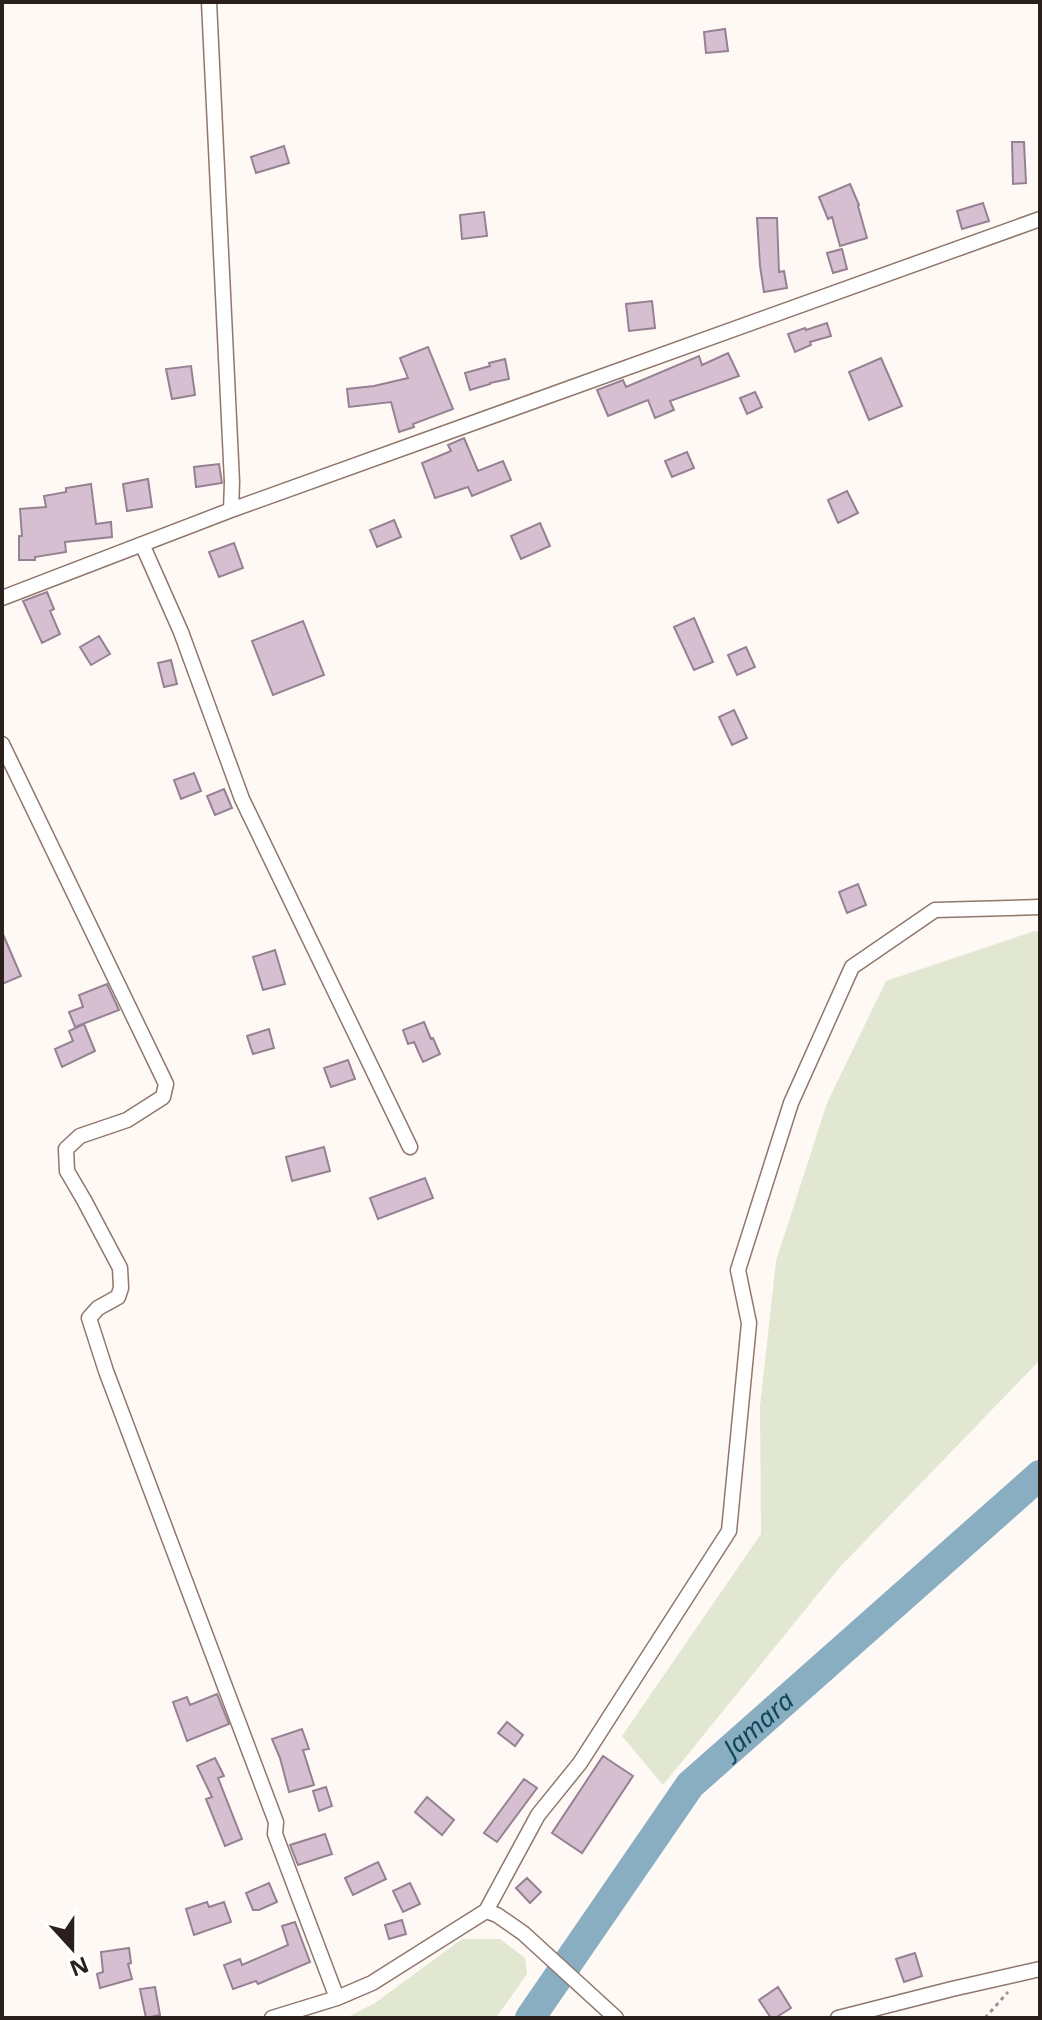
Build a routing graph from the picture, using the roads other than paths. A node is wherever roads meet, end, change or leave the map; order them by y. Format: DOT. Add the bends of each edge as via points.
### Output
graph roads {
  1 [pos="209,2"];
  2 [pos="1040,219"];
  3 [pos="231,510"];
  4 [pos="142,544"];
  5 [pos="2,598"];
  6 [pos="2,744"];
  7 [pos="1040,907"];
  8 [pos="410,1147"];
  9 [pos="486,1911"];
  10 [pos="1040,1969"];
  11 [pos="337,1998"];
  12 [pos="614,2015"];
  13 [pos="272,2018"];
  14 [pos="838,2018"];
  1 -- 3 [label="street"];
  2 -- 3 [label="street"];
  3 -- 4 [label="street"];
  4 -- 5 [label="street"];
  4 -- 8 [label="street" via="181,632 242,799"];
  6 -- 11 [label="street" via="166,1084 163,1097 127,1120 80,1136 66,1149 67,1171 120,1268 118,1297 89,1318"];
  7 -- 9 [label="street" via="935,910 852,967 791,1103 738,1270 749,1323 729,1531 580,1763 538,1815"];
  9 -- 11 [label="street" via="372,1983"];
  9 -- 12 [label="street" via="523,1933"];
  10 -- 14 [label="street"];
  11 -- 13 [label="street"];
}
